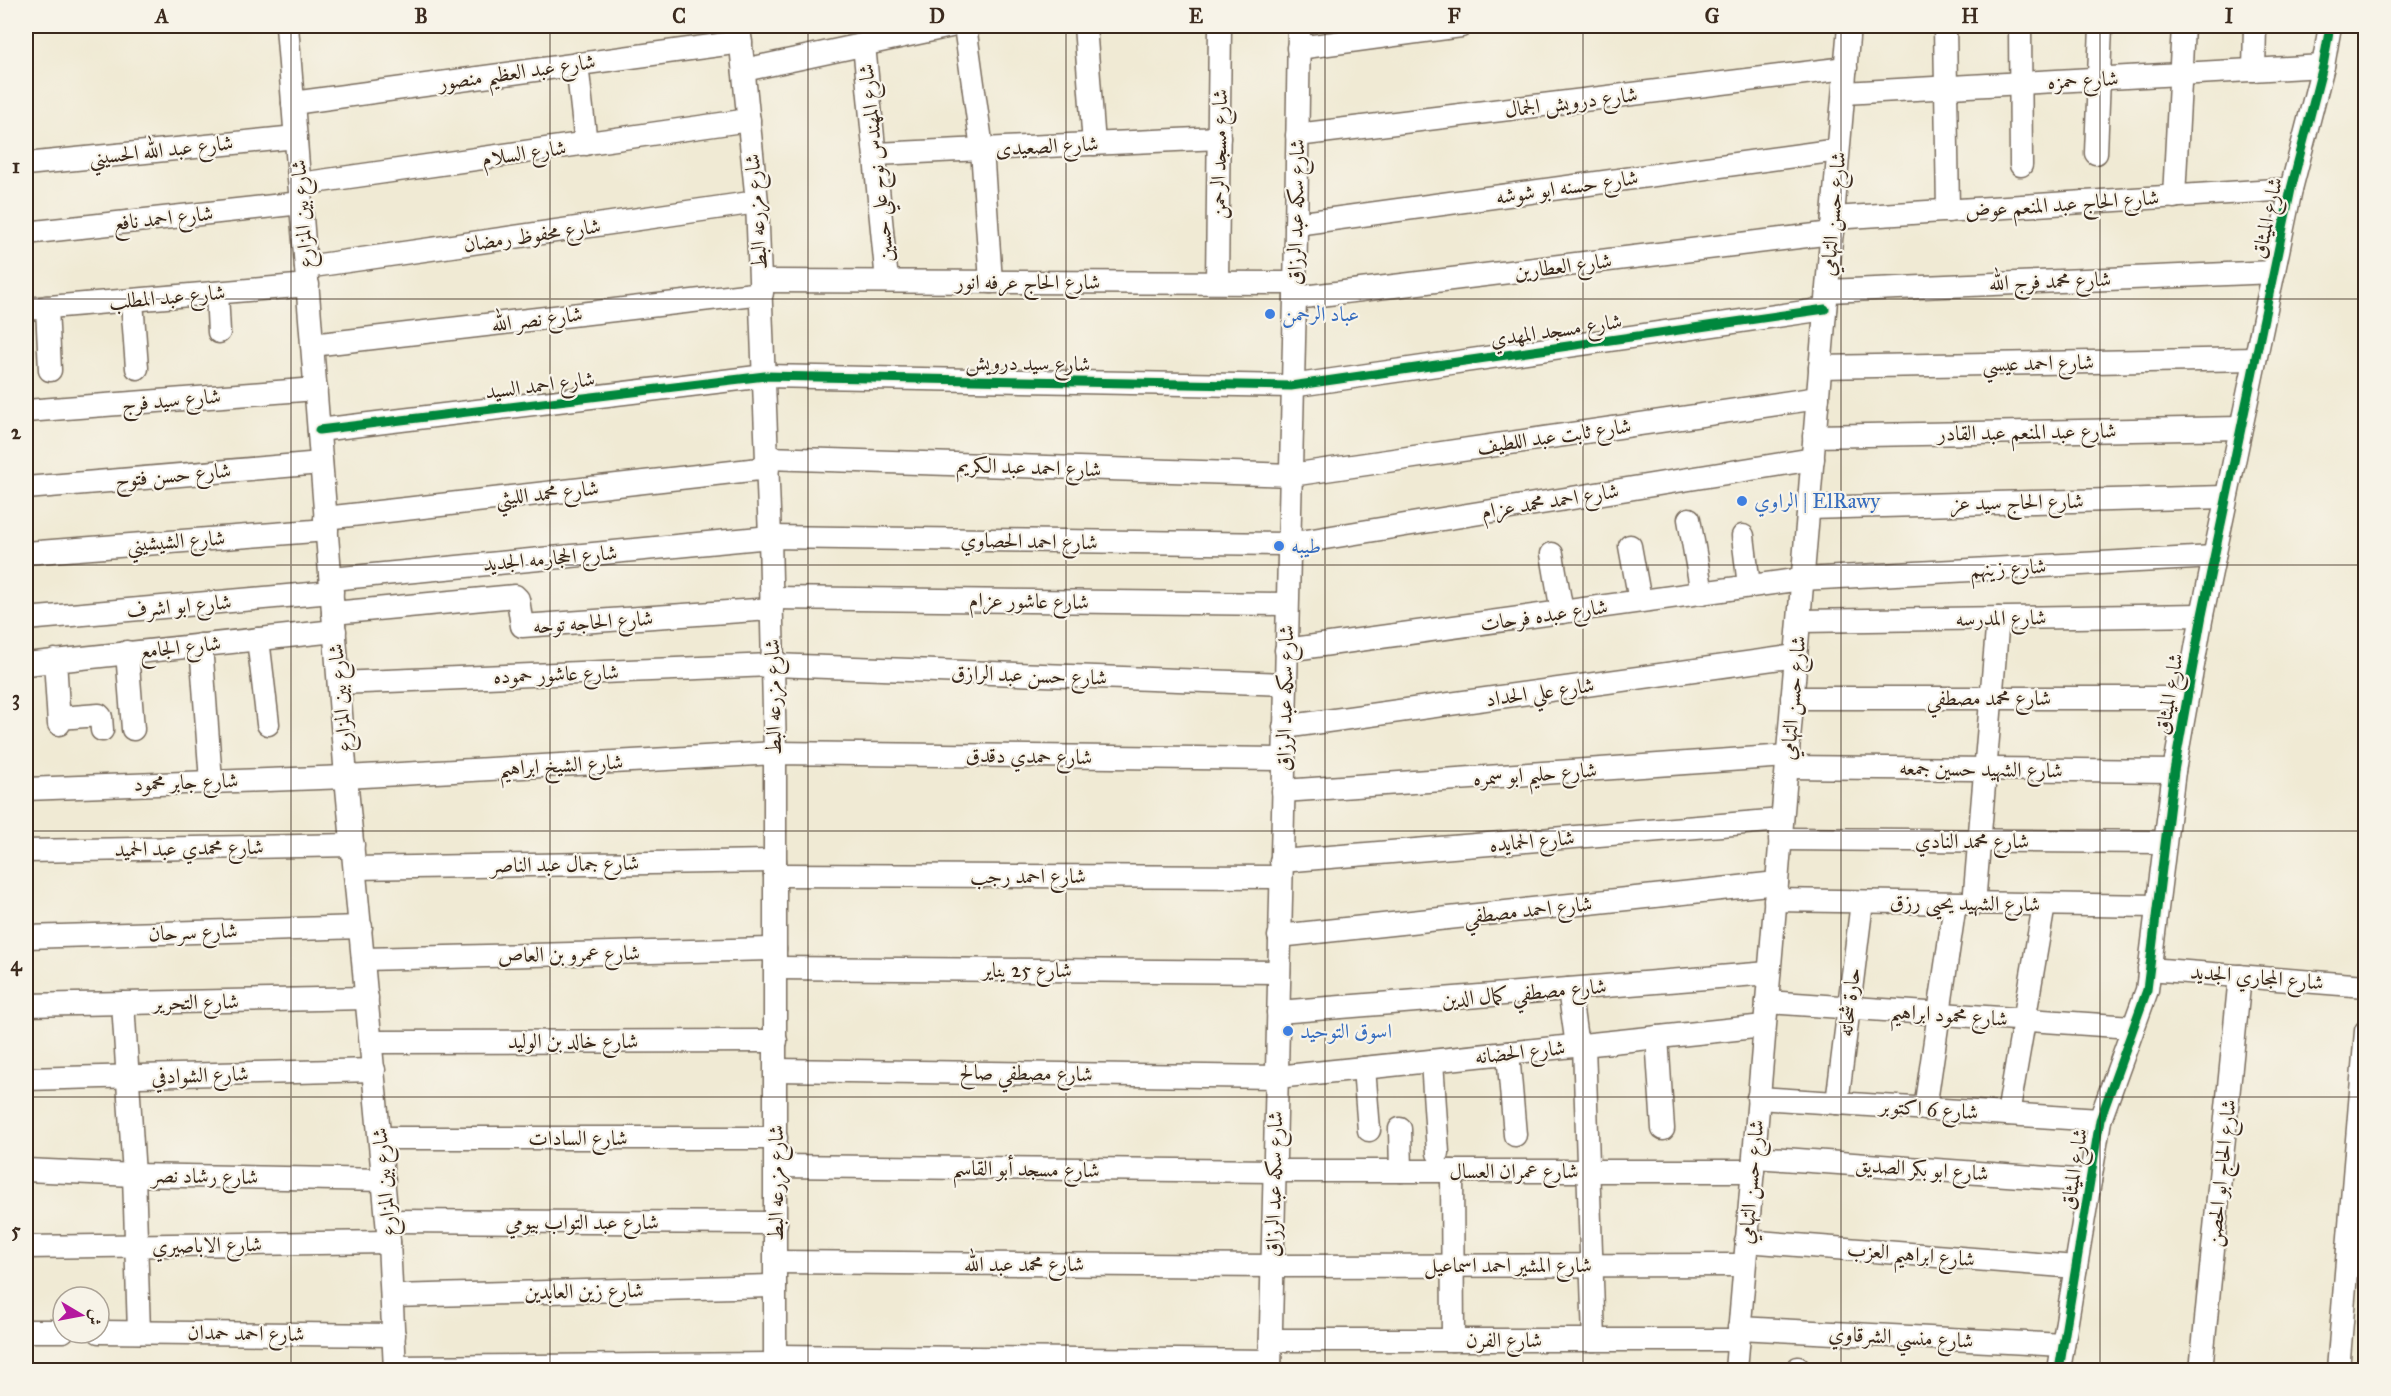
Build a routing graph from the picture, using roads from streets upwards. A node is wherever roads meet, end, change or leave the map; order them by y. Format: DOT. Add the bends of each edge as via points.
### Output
graph roads {
  1 [pos="287,26"];
  2 [pos="951,26"];
  3 [pos="965,26"];
  4 [pos="1085,26"];
  5 [pos="1220,26"];
  6 [pos="1299,26"];
  7 [pos="1461,26"];
  8 [pos="1849,26"];
  9 [pos="1945,26"];
  10 [pos="2020,26"];
  11 [pos="2101,26"];
  12 [pos="2183,26"];
  13 [pos="2255,26"];
  14 [pos="2330,26"];
  15 [pos="740,34"];
  16 [pos="864,45"];
  17 [pos="1298,48"];
  18 [pos="577,64"];
  19 [pos="2323,66"];
  20 [pos="1846,69"];
  21 [pos="744,70"];
  22 [pos="2254,70"];
  23 [pos="2181,74"];
  24 [pos="2099,79"];
  25 [pos="2020,83"];
  26 [pos="1948,87"];
  27 [pos="1844,93"];
  28 [pos="294,102"];
  29 [pos="749,120"];
  30 [pos="1297,135"];
  31 [pos="296,136"];
  32 [pos="1219,138"];
  33 [pos="586,144"];
  34 [pos="1094,144"];
  35 [pos="982,149"];
  36 [pos="1838,150"];
  37 [pos="2096,153"];
  38 [pos="876,154"];
  39 [pos="26,164"];
  40 [pos="2021,165"];
  41 [pos="2291,189"];
  42 [pos="301,194"];
  43 [pos="2174,197"];
  44 [pos="757,202"];
  45 [pos="1948,211"];
  46 [pos="1296,224"];
  47 [pos="1832,226"];
  48 [pos="26,233"];
  49 [pos="2274,272"];
  50 [pos="307,276"];
  51 [pos="887,281"];
  52 [pos="991,282"];
  53 [pos="1217,282"];
  54 [pos="762,287"];
  55 [pos="1295,290"];
  56 [pos="217,292"];
  57 [pos="1826,300"];
  58 [pos="132,301"];
  59 [pos="36,308"];
  60 [pos="219,332"];
  61 [pos="312,345"];
  62 [pos="2255,359"];
  63 [pos="1820,368"];
  64 [pos="138,369"];
  65 [pos="50,370"];
  66 [pos="765,376"];
  67 [pos="1291,386"];
  68 [pos="316,388"];
  69 [pos="1818,398"];
  70 [pos="26,411"];
  71 [pos="2240,428"];
  72 [pos="319,430"];
  73 [pos="1814,436"];
  74 [pos="1813,459"];
  75 [pos="321,463"];
  76 [pos="768,463"];
  77 [pos="1291,475"];
  78 [pos="26,488"];
  79 [pos="2225,497"];
  80 [pos="1808,508"];
  81 [pos="1689,519"];
  82 [pos="326,524"];
  83 [pos="1743,536"];
  84 [pos="770,537"];
  85 [pos="1288,544"];
  86 [pos="1630,546"];
  87 [pos="26,553"];
  88 [pos="1552,554"];
  89 [pos="2214,557"];
  90 [pos="1802,579"];
  91 [pos="1749,586"];
  92 [pos="1702,593"];
  93 [pos="1640,602"];
  94 [pos="333,604"];
  95 [pos="772,604"];
  96 [pos="1287,604"];
  97 [pos="1562,612"];
  98 [pos="2202,615"];
  99 [pos="1998,618"];
  100 [pos="26,619"];
  101 [pos="1800,621"];
  102 [pos="258,639"];
  103 [pos="201,645"];
  104 [pos="1286,650"];
  105 [pos="127,652"];
  106 [pos="1796,656"];
  107 [pos="55,660"];
  108 [pos="26,663"];
  109 [pos="773,665"];
  110 [pos="339,683"];
  111 [pos="1285,684"];
  112 [pos="1792,698"];
  113 [pos="1993,698"];
  114 [pos="2186,698"];
  115 [pos="268,724"];
  116 [pos="1284,727"];
  117 [pos="134,729"];
  118 [pos="102,730"];
  119 [pos="775,753"];
  120 [pos="1283,759"];
  121 [pos="1788,761"];
  122 [pos="1986,769"];
  123 [pos="2174,771"];
  124 [pos="346,777"];
  125 [pos="211,781"];
  126 [pos="26,789"];
  127 [pos="1283,791"];
  128 [pos="1781,830"];
  129 [pos="1980,841"];
  130 [pos="2164,842"];
  131 [pos="353,845"];
  132 [pos="26,851"];
  133 [pos="355,868"];
  134 [pos="775,868"];
  135 [pos="1281,869"];
  136 [pos="1776,891"];
  137 [pos="1862,902"];
  138 [pos="1965,904"];
  139 [pos="2044,905"];
  140 [pos="2156,906"];
  141 [pos="361,927"];
  142 [pos="1279,936"];
  143 [pos="26,937"];
  144 [pos="775,958"];
  145 [pos="364,959"];
  146 [pos="2149,969"];
  147 [pos="1279,972"];
  148 [pos="1769,973"];
  149 [pos="2240,976"];
  150 [pos="2366,986"];
  151 [pos="1569,989"];
  152 [pos="367,998"];
  153 [pos="1767,1002"];
  154 [pos="123,1003"];
  155 [pos="26,1005"];
  156 [pos="1848,1008"];
  157 [pos="1278,1012"];
  158 [pos="1939,1015"];
  159 [pos="2024,1020"];
  160 [pos="1764,1026"];
  161 [pos="2132,1027"];
  162 [pos="2366,1031"];
  163 [pos="1657,1037"];
  164 [pos="776,1041"];
  165 [pos="371,1042"];
  166 [pos="1580,1045"];
  167 [pos="1508,1053"];
  168 [pos="1431,1061"];
  169 [pos="1364,1068"];
  170 [pos="374,1070"];
  171 [pos="776,1070"];
  172 [pos="127,1077"];
  173 [pos="1277,1077"];
  174 [pos="26,1079"];
  175 [pos="1758,1098"];
  176 [pos="1837,1103"];
  177 [pos="1925,1109"];
  178 [pos="2008,1114"];
  179 [pos="2100,1120"];
  180 [pos="1400,1129"];
  181 [pos="1663,1129"];
  182 [pos="1369,1130"];
  183 [pos="1515,1135"];
  184 [pos="380,1138"];
  185 [pos="776,1138"];
  186 [pos="1437,1153"];
  187 [pos="1754,1164"];
  188 [pos="776,1166"];
  189 [pos="26,1170"];
  190 [pos="1275,1171"];
  191 [pos="1401,1171"];
  192 [pos="1452,1171"];
  193 [pos="1589,1171"];
  194 [pos="134,1175"];
  195 [pos="384,1180"];
  196 [pos="2090,1181"];
  197 [pos="776,1223"];
  198 [pos="389,1232"];
  199 [pos="1746,1241"];
  200 [pos="135,1245"];
  201 [pos="26,1247"];
  202 [pos="776,1262"];
  203 [pos="1592,1265"];
  204 [pos="1744,1265"];
  205 [pos="1272,1266"];
  206 [pos="1452,1266"];
  207 [pos="2076,1267"];
  208 [pos="775,1286"];
  209 [pos="392,1296"];
  210 [pos="26,1331"];
  211 [pos="51,1331"];
  212 [pos="111,1332"];
  213 [pos="139,1332"];
  214 [pos="1738,1334"];
  215 [pos="394,1335"];
  216 [pos="1452,1340"];
  217 [pos="1594,1340"];
  218 [pos="2063,1345"];
  219 [pos="1270,1357"];
  220 [pos="775,1364"];
  221 [pos="395,1369"];
  222 [pos="1736,1371"];
  223 [pos="2059,1371"];
  224 [pos="2202,1371"];
  225 [pos="2338,1371"];
  1 -- 28 [label="street, شارع بين المزارع"];
  2 -- 16 [label="street"];
  3 -- 35 [label="street"];
  4 -- 34 [label="street"];
  5 -- 32 [label="street, شارع مسجد الرحمن"];
  6 -- 17 [label="street, شارع سكه عبد الرزاق"];
  7 -- 17 [label="street"];
  8 -- 20 [label="street, شارع حسن التهامي"];
  9 -- 26 [label="street"];
  10 -- 25 [label="street"];
  11 -- 24 [label="street"];
  12 -- 23 [label="street"];
  13 -- 22 [label="street"];
  14 -- 19 [label="street, شارع الميثاق"];
  15 -- 18 [label="street, شارع عبد العظيم منصور"];
  15 -- 21 [label="street, شارع مزرعه البط"];
  16 -- 21 [label="street"];
  16 -- 38 [label="street, شارع المهندس نوح علي حسين"];
  17 -- 30 [label="street, شارع سكه عبد الرزاق"];
  18 -- 28 [label="street, شارع عبد العظيم منصور"];
  18 -- 33 [label="street"];
  19 -- 22 [label="street, شارع حمزه"];
  19 -- 41 [label="street, شارع الميثاق"];
  20 -- 27 [label="street, شارع حسن التهامي"];
  20 -- 30 [label="street, شارع درويش الجمال"];
  21 -- 29 [label="street, شارع مزرعه البط"];
  22 -- 23 [label="street, شارع حمزه"];
  23 -- 24 [label="street, شارع حمزه"];
  23 -- 43 [label="street"];
  24 -- 25 [label="street, شارع حمزه"];
  24 -- 37 [label="street"];
  25 -- 26 [label="street, شارع حمزه"];
  25 -- 40 [label="street"];
  26 -- 27 [label="street, شارع حمزه"];
  26 -- 45 [label="street"];
  27 -- 36 [label="street, شارع حسن التهامي"];
  28 -- 31 [label="street, شارع بين المزارع"];
  29 -- 33 [label="street, شارع السلام"];
  29 -- 44 [label="street, شارع مزرعه البط"];
  30 -- 46 [label="street, شارع سكه عبد الرزاق"];
  31 -- 39 [label="street, شارع عبد الله الحسيني"];
  31 -- 42 [label="street, شارع بين المزارع"];
  32 -- 34 [label="street, شارع الصعيدى"];
  32 -- 53 [label="street, شارع مسجد الرحمن"];
  33 -- 42 [label="street, شارع السلام"];
  34 -- 35 [label="street, شارع الصعيدى"];
  35 -- 38 [label="street, شارع الصعيدى"];
  35 -- 52 [label="street"];
  36 -- 46 [label="street, شارع حسنه ابو شوشه"];
  36 -- 47 [label="street, شارع حسن التهامي"];
  38 -- 51 [label="street, شارع المهندس نوح علي حسين"];
  41 -- 43 [label="street, شارع الحاج عبد المنعم عوض"];
  41 -- 49 [label="street, شارع الميثاق"];
  42 -- 48 [label="street, شارع احمد نافع"];
  42 -- 50 [label="street, شارع بين المزارع"];
  43 -- 45 [label="street, شارع الحاج عبد المنعم عوض"];
  44 -- 50 [label="street, شارع محفوظ رمضان"];
  44 -- 54 [label="street, شارع مزرعه البط"];
  45 -- 47 [label="street, شارع الحاج عبد المنعم عوض"];
  46 -- 55 [label="street, شارع سكه عبد الرزاق"];
  47 -- 55 [label="street, شارع العطارين"];
  47 -- 57 [label="street, شارع حسن التهامي"];
  49 -- 57 [label="street, شارع محمد فرج الله"];
  49 -- 62 [label="street, شارع الميثاق"];
  50 -- 56 [label="street, شارع عبد المطلب"];
  50 -- 61 [label="street, شارع بين المزارع"];
  51 -- 52 [label="street, شارع الحاج عرفه انور"];
  51 -- 54 [label="street, شارع الحاج عرفه انور"];
  52 -- 53 [label="street, شارع الحاج عرفه انور"];
  53 -- 55 [label="street, شارع الحاج عرفه انور"];
  54 -- 61 [label="street, شارع نصر الله"];
  54 -- 66 [label="street, شارع مزرعه البط"];
  55 -- 67 [label="street, شارع سكه عبد الرزاق"];
  56 -- 58 [label="street, شارع عبد المطلب"];
  56 -- 60 [label="street"];
  57 -- 63 [label="street, شارع حسن التهامي"];
  57 -- 67 [label="street, شارع مسجد المهدي"];
  58 -- 59 [label="street, شارع عبد المطلب"];
  58 -- 64 [label="street"];
  59 -- 65 [label="street"];
  61 -- 68 [label="street, شارع بين المزارع"];
  62 -- 63 [label="street, شارع احمد عيسي"];
  62 -- 71 [label="street, شارع الميثاق"];
  63 -- 69 [label="street, شارع حسن التهامي"];
  66 -- 67 [label="street, شارع سيد درويش"];
  66 -- 72 [label="street, شارع احمد السيد"];
  66 -- 76 [label="street, شارع مزرعه البط"];
  67 -- 77 [label="street, شارع سكه عبد الرزاق"];
  68 -- 70 [label="street, شارع سيد فرج"];
  68 -- 72 [label="street, شارع بين المزارع"];
  69 -- 73 [label="street, شارع حسن التهامي"];
  69 -- 77 [label="street, شارع ثابت عبد اللطيف"];
  71 -- 73 [label="street, شارع عبد المنعم عبد القادر"];
  71 -- 79 [label="street, شارع الميثاق"];
  72 -- 75 [label="street, شارع بين المزارع"];
  73 -- 74 [label="street, شارع حسن التهامي"];
  74 -- 80 [label="street, شارع حسن التهامي"];
  74 -- 85 [label="street, شارع احمد محمد عزام"];
  75 -- 78 [label="street, شارع حسن فتوح"];
  75 -- 82 [label="street, شارع بين المزارع"];
  76 -- 77 [label="street, شارع احمد عبد الكريم"];
  76 -- 82 [label="street, شارع محمد الليثي"];
  76 -- 84 [label="street, شارع مزرعه البط"];
  77 -- 85 [label="street, شارع سكه عبد الرزاق"];
  79 -- 80 [label="street, شارع الحاج سيد عز"];
  79 -- 89 [label="street, شارع الميثاق"];
  80 -- 90 [label="street, شارع حسن التهامي"];
  81 -- 92 [label="street"];
  82 -- 87 [label="street, شارع الشيشيني"];
  82 -- 94 [label="street, شارع بين المزارع"];
  83 -- 91 [label="street"];
  84 -- 85 [label="street, شارع احمد الحصاوي"];
  84 -- 94 [label="street, شارع الحجارمه الجديد"];
  84 -- 95 [label="street, شارع مزرعه البط"];
  85 -- 96 [label="street, شارع سكه عبد الرزاق"];
  86 -- 93 [label="street"];
  88 -- 97 [label="street"];
  89 -- 90 [label="street, شارع زينهم"];
  89 -- 98 [label="street, شارع الميثاق"];
  90 -- 91 [label="street, شارع عبده فرحات"];
  90 -- 101 [label="street, شارع حسن التهامي"];
  91 -- 92 [label="street, شارع عبده فرحات"];
  92 -- 93 [label="street, شارع عبده فرحات"];
  93 -- 97 [label="street, شارع عبده فرحات"];
  94 -- 95 [label="street, شارع الحاجه توحه" via="515,596 522,626"];
  94 -- 100 [label="street, شارع ابو اشرف"];
  94 -- 102 [label="street, شارع الجامع"];
  94 -- 110 [label="street, شارع بين المزارع"];
  95 -- 96 [label="street, شارع عاشور عزام"];
  95 -- 109 [label="street, شارع مزرعه البط"];
  96 -- 104 [label="street, شارع سكه عبد الرزاق"];
  97 -- 104 [label="street, شارع عبده فرحات"];
  98 -- 99 [label="street, شارع المدرسه"];
  98 -- 114 [label="street, شارع الميثاق"];
  99 -- 101 [label="street, شارع المدرسه"];
  99 -- 113 [label="street"];
  101 -- 106 [label="street, شارع حسن التهامي"];
  102 -- 103 [label="street, شارع الجامع"];
  102 -- 115 [label="street"];
  103 -- 105 [label="street, شارع الجامع"];
  103 -- 125 [label="street"];
  104 -- 111 [label="street, شارع سكه عبد الرزاق"];
  105 -- 107 [label="street, شارع الجامع"];
  105 -- 117 [label="street"];
  106 -- 112 [label="street, شارع حسن التهامي"];
  106 -- 116 [label="street, شارع علي الحداد"];
  107 -- 108 [label="street, شارع الجامع"];
  107 -- 118 [label="street" via="59,721 99,715"];
  109 -- 110 [label="street, شارع عاشور حموده"];
  109 -- 111 [label="street, شارع حسن عبد الرازق"];
  109 -- 119 [label="street, شارع مزرعه البط"];
  110 -- 124 [label="street, شارع بين المزارع"];
  111 -- 116 [label="street, شارع سكه عبد الرزاق"];
  112 -- 113 [label="street, شارع محمد مصطفي"];
  112 -- 121 [label="street, شارع حسن التهامي"];
  113 -- 114 [label="street, شارع محمد مصطفي"];
  113 -- 122 [label="street"];
  114 -- 123 [label="street, شارع الميثاق"];
  116 -- 120 [label="street, شارع سكه عبد الرزاق"];
  119 -- 120 [label="street, شارع حمدي دقدق"];
  119 -- 124 [label="street, شارع الشيخ ابراهيم"];
  119 -- 134 [label="street, شارع مزرعه البط"];
  120 -- 127 [label="street, شارع سكه عبد الرزاق"];
  121 -- 122 [label="street, شارع الشهيد حسين جمعه"];
  121 -- 127 [label="street, شارع حليم ابو سمره"];
  121 -- 128 [label="street, شارع حسن التهامي"];
  122 -- 123 [label="street, شارع الشهيد حسين جمعه"];
  122 -- 129 [label="street"];
  123 -- 130 [label="street, شارع الميثاق"];
  124 -- 125 [label="street, شارع جابر محمود"];
  124 -- 131 [label="street, شارع بين المزارع"];
  125 -- 126 [label="street, شارع جابر محمود"];
  127 -- 135 [label="street, شارع سكه عبد الرزاق"];
  128 -- 129 [label="street, شارع محمد النادي"];
  128 -- 135 [label="street, شارع الحمايده"];
  128 -- 136 [label="street, شارع حسن التهامي"];
  129 -- 130 [label="street, شارع محمد النادي"];
  129 -- 138 [label="street"];
  130 -- 140 [label="street, شارع الميثاق"];
  131 -- 132 [label="street, شارع محمدي عبد الحميد"];
  131 -- 133 [label="street, شارع بين المزارع"];
  133 -- 134 [label="street, شارع جمال عبد الناصر"];
  133 -- 141 [label="street, شارع بين المزارع"];
  134 -- 135 [label="street, شارع احمد رجب"];
  134 -- 144 [label="street, شارع مزرعه البط"];
  135 -- 142 [label="street, شارع سكه عبد الرزاق"];
  136 -- 137 [label="street, شارع الشهيد يحيى رزق"];
  136 -- 142 [label="street, شارع احمد مصطفي"];
  136 -- 148 [label="street, شارع حسن التهامي"];
  137 -- 138 [label="street, شارع الشهيد يحيى رزق"];
  137 -- 156 [label="street, حارة شحاته"];
  138 -- 139 [label="street, شارع الشهيد يحيى رزق"];
  138 -- 158 [label="street"];
  139 -- 140 [label="street, شارع الشهيد يحيى رزق"];
  139 -- 159 [label="street"];
  140 -- 146 [label="street, شارع الميثاق"];
  141 -- 143 [label="street, شارع سرحان"];
  141 -- 145 [label="street, شارع بين المزارع"];
  142 -- 147 [label="street, شارع سكه عبد الرزاق"];
  144 -- 145 [label="street, شارع عمرو بن العاص"];
  144 -- 147 [label="street, شارع 25 يناير"];
  144 -- 164 [label="street, شارع مزرعه البط"];
  145 -- 152 [label="street, شارع بين المزارع"];
  146 -- 149 [label="street, شارع المجاري الجديد"];
  146 -- 161 [label="street, شارع الميثاق" via="2147,990"];
  147 -- 157 [label="street, شارع سكه عبد الرزاق"];
  148 -- 151 [label="street, شارع مصطفي كمال الدين"];
  148 -- 153 [label="street, شارع حسن التهامي"];
  149 -- 150 [label="street, شارع المجاري الجديد"];
  149 -- 224 [label="street, شارع الحاج ابو الحصن"];
  151 -- 157 [label="street, شارع مصطفي كمال الدين"];
  151 -- 166 [label="street"];
  152 -- 154 [label="street, شارع التحرير"];
  152 -- 165 [label="street, شارع بين المزارع"];
  153 -- 156 [label="street, شارع محمود ابراهيم"];
  153 -- 160 [label="street, شارع حسن التهامي"];
  154 -- 155 [label="street, شارع التحرير"];
  154 -- 172 [label="street"];
  156 -- 158 [label="street, شارع محمود ابراهيم"];
  156 -- 176 [label="street, حارة شحاته"];
  157 -- 173 [label="street, شارع سكه عبد الرزاق"];
  158 -- 159 [label="street, شارع محمود ابراهيم"];
  158 -- 177 [label="street"];
  159 -- 161 [label="street, شارع محمود ابراهيم"];
  159 -- 178 [label="street"];
  160 -- 163 [label="street, شارع الحضانه"];
  160 -- 175 [label="street, شارع حسن التهامي"];
  161 -- 179 [label="street, شارع الميثاق"];
  162 -- 225 [label="street"];
  163 -- 166 [label="street, شارع الحضانه"];
  163 -- 181 [label="street"];
  164 -- 165 [label="street, شارع خالد بن الوليد"];
  164 -- 171 [label="street, شارع مزرعه البط"];
  165 -- 170 [label="street, شارع بين المزارع"];
  166 -- 167 [label="street, شارع الحضانه"];
  166 -- 193 [label="street"];
  167 -- 168 [label="street, شارع الحضانه"];
  167 -- 183 [label="street"];
  168 -- 169 [label="street, شارع الحضانه"];
  168 -- 186 [label="street"];
  169 -- 173 [label="street, شارع الحضانه"];
  169 -- 182 [label="street"];
  170 -- 172 [label="street, شارع الشوادفي"];
  170 -- 184 [label="street, شارع بين المزارع"];
  171 -- 173 [label="street, شارع مصطفي صالح"];
  171 -- 185 [label="street, شارع مزرعه البط"];
  172 -- 174 [label="street, شارع الشوادفي"];
  172 -- 194 [label="street"];
  173 -- 190 [label="street, شارع سكه عبد الرزاق"];
  175 -- 176 [label="street, شارع 6 اكتوبر"];
  175 -- 187 [label="street, شارع حسن التهامي"];
  176 -- 177 [label="street, شارع 6 اكتوبر"];
  177 -- 178 [label="street, شارع 6 اكتوبر"];
  178 -- 179 [label="street, شارع 6 اكتوبر"];
  179 -- 196 [label="street, شارع الميثاق"];
  180 -- 191 [label="street"];
  184 -- 185 [label="street, شارع السادات"];
  184 -- 195 [label="street, شارع بين المزارع"];
  185 -- 188 [label="street, شارع مزرعه البط"];
  187 -- 193 [label="street, شارع عمران العسال"];
  187 -- 196 [label="street, شارع ابو بكر الصديق"];
  187 -- 199 [label="street, شارع حسن التهامي"];
  188 -- 190 [label="street, شارع مسجد أبو القاسم"];
  188 -- 197 [label="street, شارع مزرعه البط"];
  189 -- 194 [label="street, شارع رشاد نصر"];
  190 -- 191 [label="street, شارع عمران العسال"];
  190 -- 205 [label="street, شارع سكه عبد الرزاق"];
  191 -- 192 [label="street, شارع عمران العسال"];
  192 -- 193 [label="street, شارع عمران العسال"];
  192 -- 206 [label="street"];
  193 -- 203 [label="street"];
  194 -- 195 [label="street, شارع رشاد نصر"];
  194 -- 200 [label="street"];
  195 -- 198 [label="street, شارع بين المزارع"];
  196 -- 207 [label="street, شارع الميثاق"];
  197 -- 198 [label="street, شارع عبد التواب بيومي"];
  197 -- 202 [label="street, شارع مزرعه البط"];
  198 -- 200 [label="street, شارع الاباصيري"];
  198 -- 209 [label="street, شارع بين المزارع"];
  199 -- 204 [label="street, شارع حسن التهامي"];
  199 -- 207 [label="street, شارع ابراهيم العزب"];
  200 -- 201 [label="street, شارع الاباصيري"];
  200 -- 213 [label="street"];
  202 -- 205 [label="street, شارع محمد عبد الله"];
  202 -- 208 [label="street, شارع مزرعه البط"];
  203 -- 204 [label="street, شارع المشير احمد اسماعيل"];
  203 -- 206 [label="street, شارع المشير احمد اسماعيل"];
  203 -- 217 [label="street"];
  204 -- 214 [label="street, شارع حسن التهامي"];
  205 -- 206 [label="street, شارع المشير احمد اسماعيل"];
  205 -- 219 [label="street, شارع سكه عبد الرزاق"];
  206 -- 216 [label="street"];
  207 -- 218 [label="street, شارع الميثاق"];
  208 -- 209 [label="street, شارع زين العابدين"];
  208 -- 220 [label="street, شارع مزرعه البط"];
  209 -- 215 [label="street, شارع بين المزارع"];
  210 -- 211 [label="street"];
  212 -- 213 [label="street, شارع احمد حمدان"];
  213 -- 215 [label="street, شارع احمد حمدان"];
  214 -- 217 [label="street, شارع الفرن"];
  214 -- 218 [label="street, شارع منسي الشرقاوي"];
  214 -- 222 [label="street, شارع حسن التهامي"];
  215 -- 221 [label="street, شارع بين المزارع"];
  216 -- 217 [label="street, شارع الفرن"];
  216 -- 219 [label="street, شارع الفرن"];
  218 -- 223 [label="street, شارع الميثاق"];
  219 -- 220 [label="street, شارع الفرن"];
  220 -- 221 [label="street, شارع الفرن"];
}
